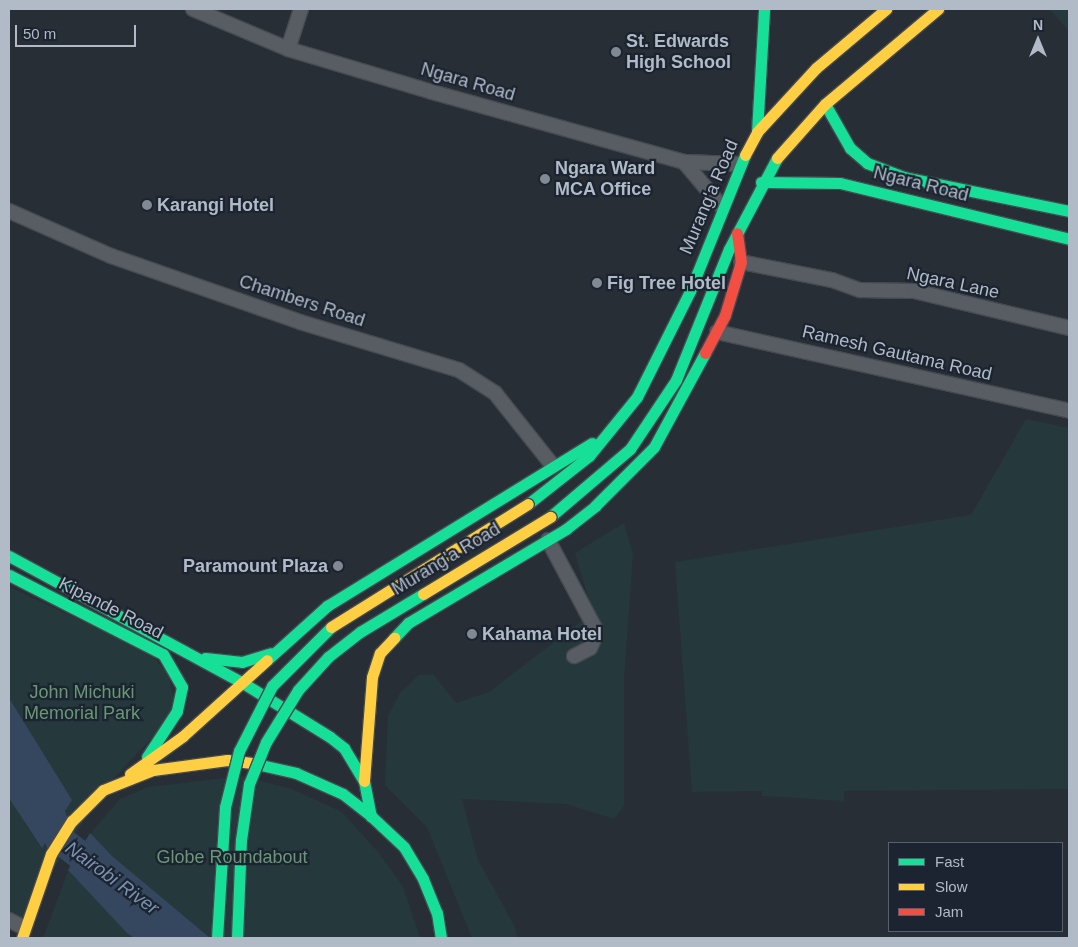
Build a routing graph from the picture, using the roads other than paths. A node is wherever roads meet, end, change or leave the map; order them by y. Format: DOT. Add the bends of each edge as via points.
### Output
graph roads {
  1 [pos="193,9"];
  2 [pos="301,9"];
  3 [pos="764,9"];
  4 [pos="886,9"];
  5 [pos="938,9"];
  6 [pos="288,49"];
  7 [pos="825,104"];
  8 [pos="757,132"];
  9 [pos="684,162"];
  10 [pos="739,164"];
  11 [pos="761,182"];
  12 [pos="721,206"];
  13 [pos="9,211"];
  14 [pos="1069,211"];
  15 [pos="737,233"];
  16 [pos="1069,239"];
  17 [pos="741,262"];
  18 [pos="1069,328"];
  19 [pos="717,332"];
  20 [pos="1069,411"];
  21 [pos="610,432"];
  22 [pos="553,466"];
  23 [pos="548,540"];
  24 [pos="9,556"];
  25 [pos="9,575"];
  26 [pos="275,652"];
  27 [pos="574,656"];
  28 [pos="199,658"];
  29 [pos="243,683"];
  30 [pos="140,766"];
  31 [pos="120,781"];
  32 [pos="364,781"];
  33 [pos="371,816"];
  34 [pos="9,920"];
  35 [pos="22,933"];
  36 [pos="217,938"];
  37 [pos="237,938"];
  38 [pos="441,938"];
  1 -- 6 [label="street, Ngara Road"];
  2 -- 6 [label="street"];
  3 -- 8 [label="main road"];
  4 -- 8 [label="main road, Murang'a Road" via="816,68"];
  5 -- 7 [label="main road, Murang'a Road"];
  6 -- 9 [label="street, Ngara Road"];
  7 -- 11 [label="main road, Murang'a Road" via="799,128"];
  7 -- 14 [label="main road, Ngara Road" via="850,148 867,163 903,177"];
  8 -- 10 [label="main road, Murang'a Road"];
  9 -- 10 [label="street, Ngara Road"];
  9 -- 12 [label="street"];
  10 -- 12 [label="main road, Murang'a Road"];
  11 -- 15 [label="main road, Murang'a Road"];
  11 -- 16 [label="main road, Ngara Road" via="840,183"];
  12 -- 21 [label="main road, Murang'a Road" via="690,291 658,359"];
  13 -- 22 [label="street, Chambers Road" via="111,256 300,322 459,370 495,393"];
  15 -- 17 [label="main road, Murang'a Road"];
  15 -- 37 [label="main road, Murang'a Road, bridge" via="676,380 630,448 550,517 360,632 328,658 298,690 266,742 249,784 242,840"];
  17 -- 18 [label="street, Ngara Lane" via="832,280 860,290 914,291"];
  17 -- 19 [label="main road, Murang'a Road"];
  19 -- 20 [label="street, Ramesh Gautama Road"];
  19 -- 23 [label="main road, Murang'a Road" via="654,447 595,506"];
  21 -- 22 [label="main road, Murang'a Road"];
  21 -- 36 [label="main road, Murang'a Road, bridge" via="589,456 528,504 322,633 272,686 238,751 225,807"];
  22 -- 26 [label="main road, Murang'a Road" via="327,606"];
  23 -- 27 [label="street" via="594,628 595,637 590,648"];
  23 -- 32 [label="main road, Murang'a Road" via="408,623 380,653 372,677"];
  24 -- 28 [label="main road, Kipande Road"];
  25 -- 30 [label="main road, Kipande Road" via="163,654 182,687 177,711"];
  26 -- 28 [label="main road, Kipande Road" via="242,662"];
  26 -- 29 [label="main road, Murang'a Road"];
  28 -- 29 [label="main road, Kipande Road"];
  29 -- 30 [label="main road, Murang'a Road" via="183,736"];
  29 -- 32 [label="main road, Kipande Road" via="344,748"];
  30 -- 31 [label="main road, Murang'a Road"];
  31 -- 33 [label="main road" via="192,764 228,760 265,764 343,794"];
  31 -- 35 [label="main road" via="102,790 84,808 51,854"];
  32 -- 33 [label="main road, Kipande Road"];
  33 -- 38 [label="main road" via="404,848 423,879 437,913"];
  34 -- 35 [label="street"];
}
